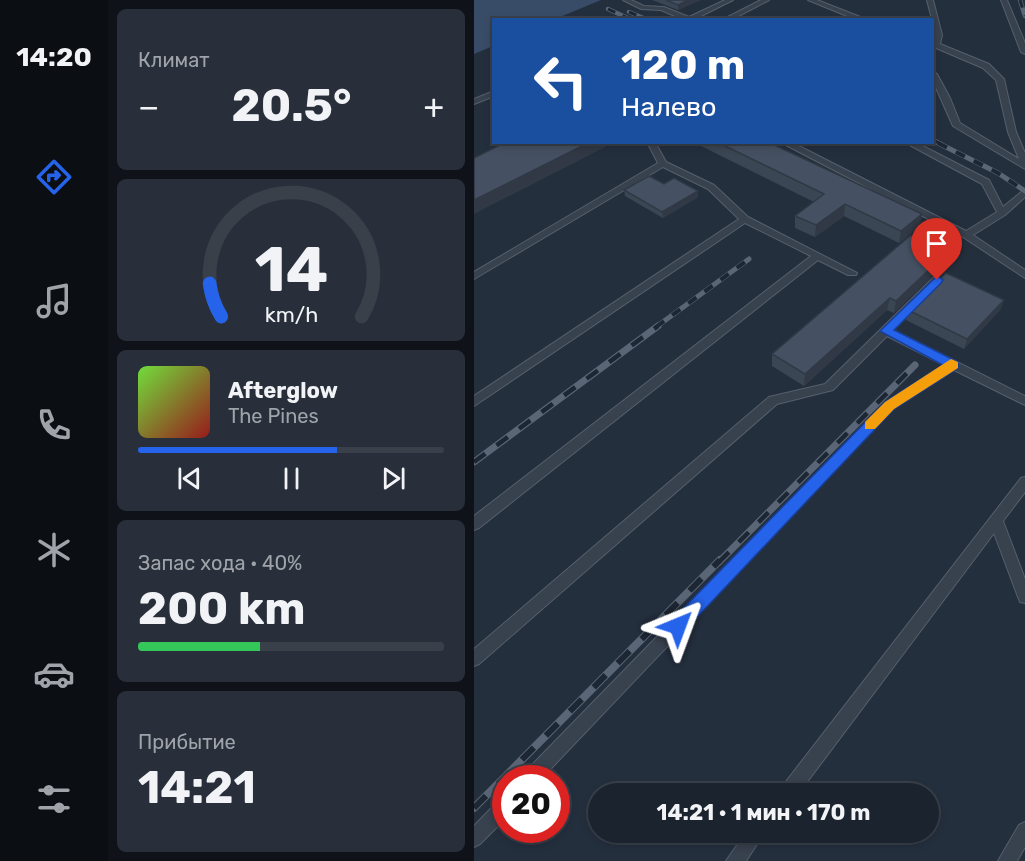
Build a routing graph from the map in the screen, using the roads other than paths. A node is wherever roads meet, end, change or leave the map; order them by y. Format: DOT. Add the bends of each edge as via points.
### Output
graph roads {
  1 [pos="626,0"];
  2 [pos="730,0"];
  3 [pos="766,0"];
  4 [pos="811,0"];
  5 [pos="930,0"];
  6 [pos="1004,0"];
  7 [pos="687,18"];
  8 [pos="691,18"];
  9 [pos="729,18"];
  10 [pos="860,18"];
  11 [pos="934,45"];
  12 [pos="1025,52"];
  13 [pos="934,76"];
  14 [pos="492,94"];
  15 [pos="946,98"];
  16 [pos="934,100"];
  17 [pos="474,102"];
  18 [pos="652,144"];
  19 [pos="788,144"];
  20 [pos="912,144"];
  21 [pos="663,164"];
  22 [pos="1025,165"];
  23 [pos="1025,192"];
  24 [pos="1002,213"];
  25 [pos="745,219"];
  26 [pos="966,235"];
  27 [pos="816,257"];
  28 [pos="852,273"];
  29 [pos="1025,275"];
  30 [pos="474,276"];
  31 [pos="937,280"];
  32 [pos="886,331"];
  33 [pos="953,365"];
  34 [pos="1025,401"];
  35 [pos="474,402"];
  36 [pos="1025,482"];
  37 [pos="996,520"];
  38 [pos="474,524"];
  39 [pos="1025,597"];
  40 [pos="474,659"];
  41 [pos="544,765"];
  42 [pos="795,783"];
  43 [pos="492,819"];
  44 [pos="1025,831"];
  45 [pos="474,838"];
  46 [pos="749,843"];
  47 [pos="735,861"];
  48 [pos="1006,861"];
  1 -- 7 [label="lane"];
  2 -- 8 [label="lane"];
  3 -- 9 [label="lane"];
  4 -- 10 [label="lane"];
  5 -- 11 [label="lane" via="939,35"];
  6 -- 12 [label="lane"];
  11 -- 22 [label="lane" via="986,66 1000,79 1012,132"];
  13 -- 15 [label="lane"];
  14 -- 17 [label="lane"];
  15 -- 16 [label="lane"];
  15 -- 22 [label="lane" via="956,124"];
  18 -- 21 [label="lane"];
  19 -- 26 [label="lane"];
  20 -- 24 [label="lane" via="986,182"];
  21 -- 25 [label="lane" via="711,187"];
  21 -- 30 [label="lane"];
  23 -- 24 [label="lane"];
  24 -- 26 [label="lane"];
  25 -- 27 [label="lane"];
  25 -- 35 [label="lane"];
  26 -- 29 [label="lane"];
  27 -- 28 [label="lane"];
  27 -- 38 [label="lane"];
  31 -- 32 [label="lane"];
  32 -- 33 [label="lane"];
  32 -- 40 [label="lane" via="829,387 773,400"];
  33 -- 34 [label="lane"];
  33 -- 41 [label="lane" via="890,405"];
  36 -- 37 [label="lane"];
  37 -- 39 [label="lane"];
  37 -- 42 [label="lane"];
  43 -- 45 [label="lane"];
  44 -- 48 [label="lane"];
  46 -- 47 [label="lane"];
}
